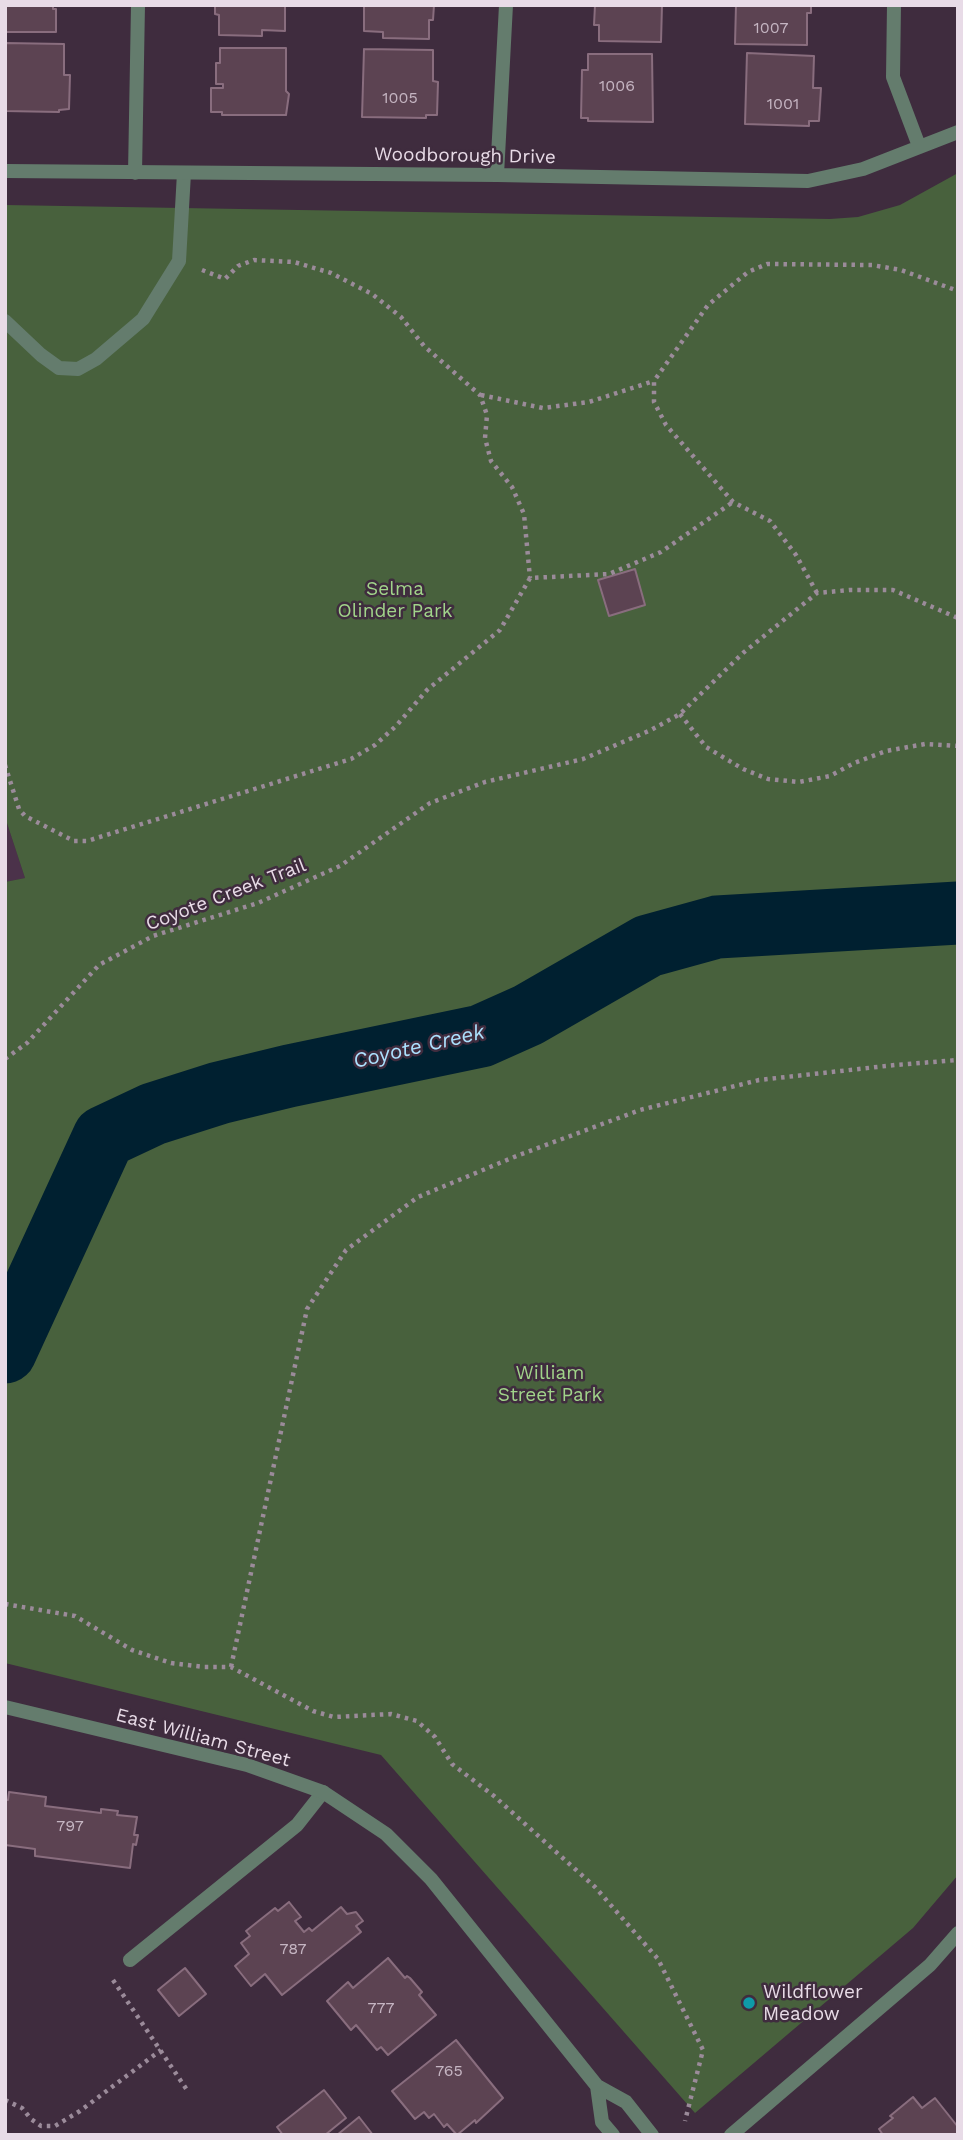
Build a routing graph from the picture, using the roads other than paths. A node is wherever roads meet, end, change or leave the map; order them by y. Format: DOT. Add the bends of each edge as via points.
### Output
graph roads {
  1 [pos="138,5"];
  2 [pos="506,5"];
  3 [pos="894,5"];
  4 [pos="958,132"];
  5 [pos="919,146"];
  6 [pos="5,171"];
  7 [pos="135,173"];
  8 [pos="184,173"];
  9 [pos="497,175"];
  10 [pos="5,321"];
  11 [pos="8,1708"];
  12 [pos="323,1792"];
  13 [pos="958,1933"];
  14 [pos="130,1960"];
  15 [pos="597,2086"];
  16 [pos="613,2135"];
  17 [pos="652,2135"];
  18 [pos="731,2135"];
  1 -- 7 [label="street"];
  2 -- 9 [label="street"];
  3 -- 5 [label="street" via="893,77"];
  4 -- 5 [label="street, Woodborough Drive"];
  5 -- 9 [label="street, Woodborough Drive" via="863,169 808,181"];
  6 -- 7 [label="street, Woodborough Drive"];
  7 -- 8 [label="street, Woodborough Drive"];
  8 -- 9 [label="street, Woodborough Drive"];
  8 -- 10 [label="street" via="179,261 143,319 96,359 78,369 60,368"];
  11 -- 12 [label="street, East William Street" via="247,1765"];
  12 -- 14 [label="street" via="297,1825"];
  12 -- 15 [label="street, East William Street" via="386,1834 431,1879"];
  13 -- 18 [label="street" via="930,1965"];
  15 -- 16 [label="street, East William Street" via="603,2122"];
  15 -- 17 [label="street, East William Street" via="626,2102"];
}
